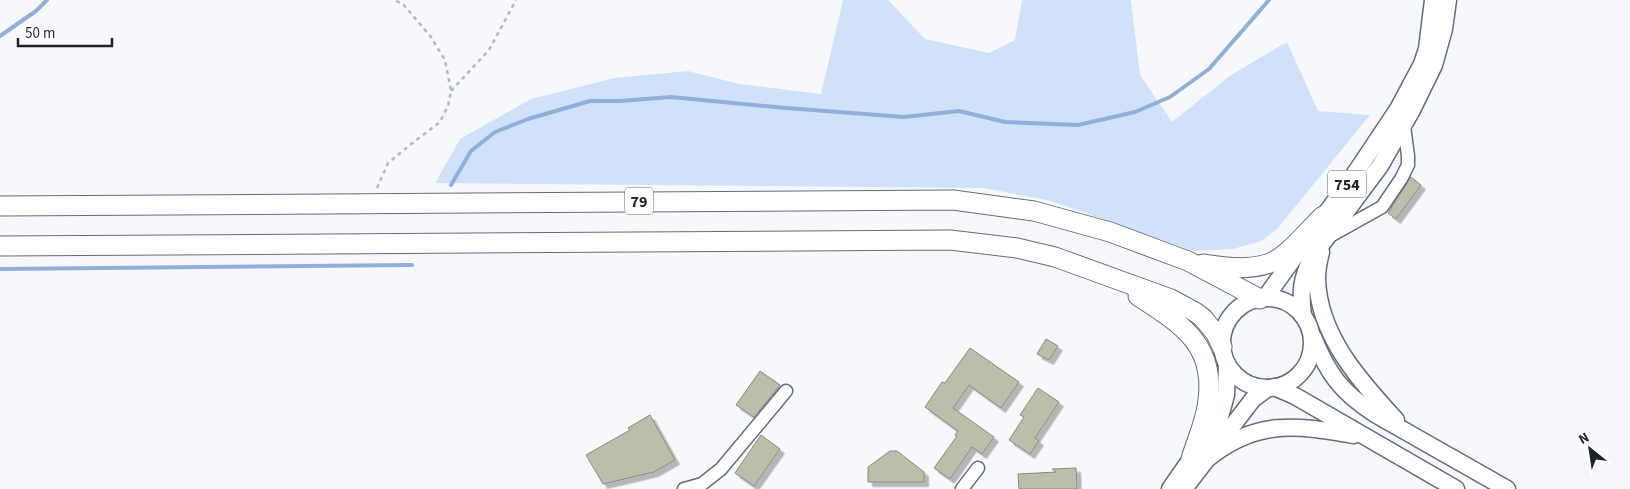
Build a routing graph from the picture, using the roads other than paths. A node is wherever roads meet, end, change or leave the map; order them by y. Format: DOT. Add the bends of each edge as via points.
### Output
graph roads {
  1 [pos="1434,0"];
  2 [pos="1448,0"];
  3 [pos="1404,126"];
  4 [pos="0,206"];
  5 [pos="1323,216"];
  6 [pos="1325,240"];
  7 [pos="0,246"];
  8 [pos="1188,261"];
  9 [pos="1108,276"];
  10 [pos="1262,299"];
  11 [pos="1306,323"];
  12 [pos="1224,355"];
  13 [pos="1271,388"];
  14 [pos="786,391"];
  15 [pos="1405,430"];
  16 [pos="1364,437"];
  17 [pos="1199,459"];
  18 [pos="978,468"];
  19 [pos="703,487"];
  20 [pos="684,489"];
  21 [pos="962,489"];
  22 [pos="1170,489"];
  23 [pos="1184,489"];
  24 [pos="1456,489"];
  25 [pos="1507,489"];
  1 -- 5 [label="main road, 754" via="1427,49 1411,87 1382,135"];
  2 -- 3 [label="main road, 754" via="1434,65"];
  3 -- 6 [label="main road, 754" via="1380,166"];
  3 -- 6 [label="street" via="1408,165 1382,207"];
  4 -- 8 [label="highway, 79" via="953,200 1034,210 1110,232"];
  5 -- 8 [label="highway" via="1270,263 1232,268"];
  5 -- 10 [label="main road, 754"];
  6 -- 11 [label="main road, 754" via="1302,280 1301,301"];
  6 -- 15 [label="main road" via="1317,278 1322,309 1329,327 1356,375"];
  7 -- 9 [label="highway" via="950,240 1017,248 1055,257"];
  8 -- 10 [label="highway, 79"];
  9 -- 12 [label="highway" via="1195,312 1210,326"];
  9 -- 17 [label="highway" via="1185,328 1201,350 1209,384"];
  10 -- 11 [label="main road" via="1284,302 1295,308"];
  10 -- 12 [label="main road, 754" via="1245,304 1232,315 1224,330"];
  11 -- 13 [label="main road, 754" via="1312,344 1306,365 1294,379"];
  11 -- 15 [label="main road" via="1324,363 1339,384 1366,408"];
  12 -- 13 [label="main road" via="1241,380 1252,386"];
  12 -- 17 [label="main road, 754" via="1224,405"];
  13 -- 16 [label="main road" via="1295,396"];
  13 -- 17 [label="main road, 754" via="1253,399"];
  14 -- 19 [label="street"];
  15 -- 25 [label="main road"];
  16 -- 17 [label="main road" via="1303,428 1266,429 1233,441"];
  16 -- 24 [label="main road"];
  17 -- 22 [label="main road, 754"];
  17 -- 23 [label="main road, 754"];
  18 -- 21 [label="street"];
  19 -- 20 [label="street"];
}
